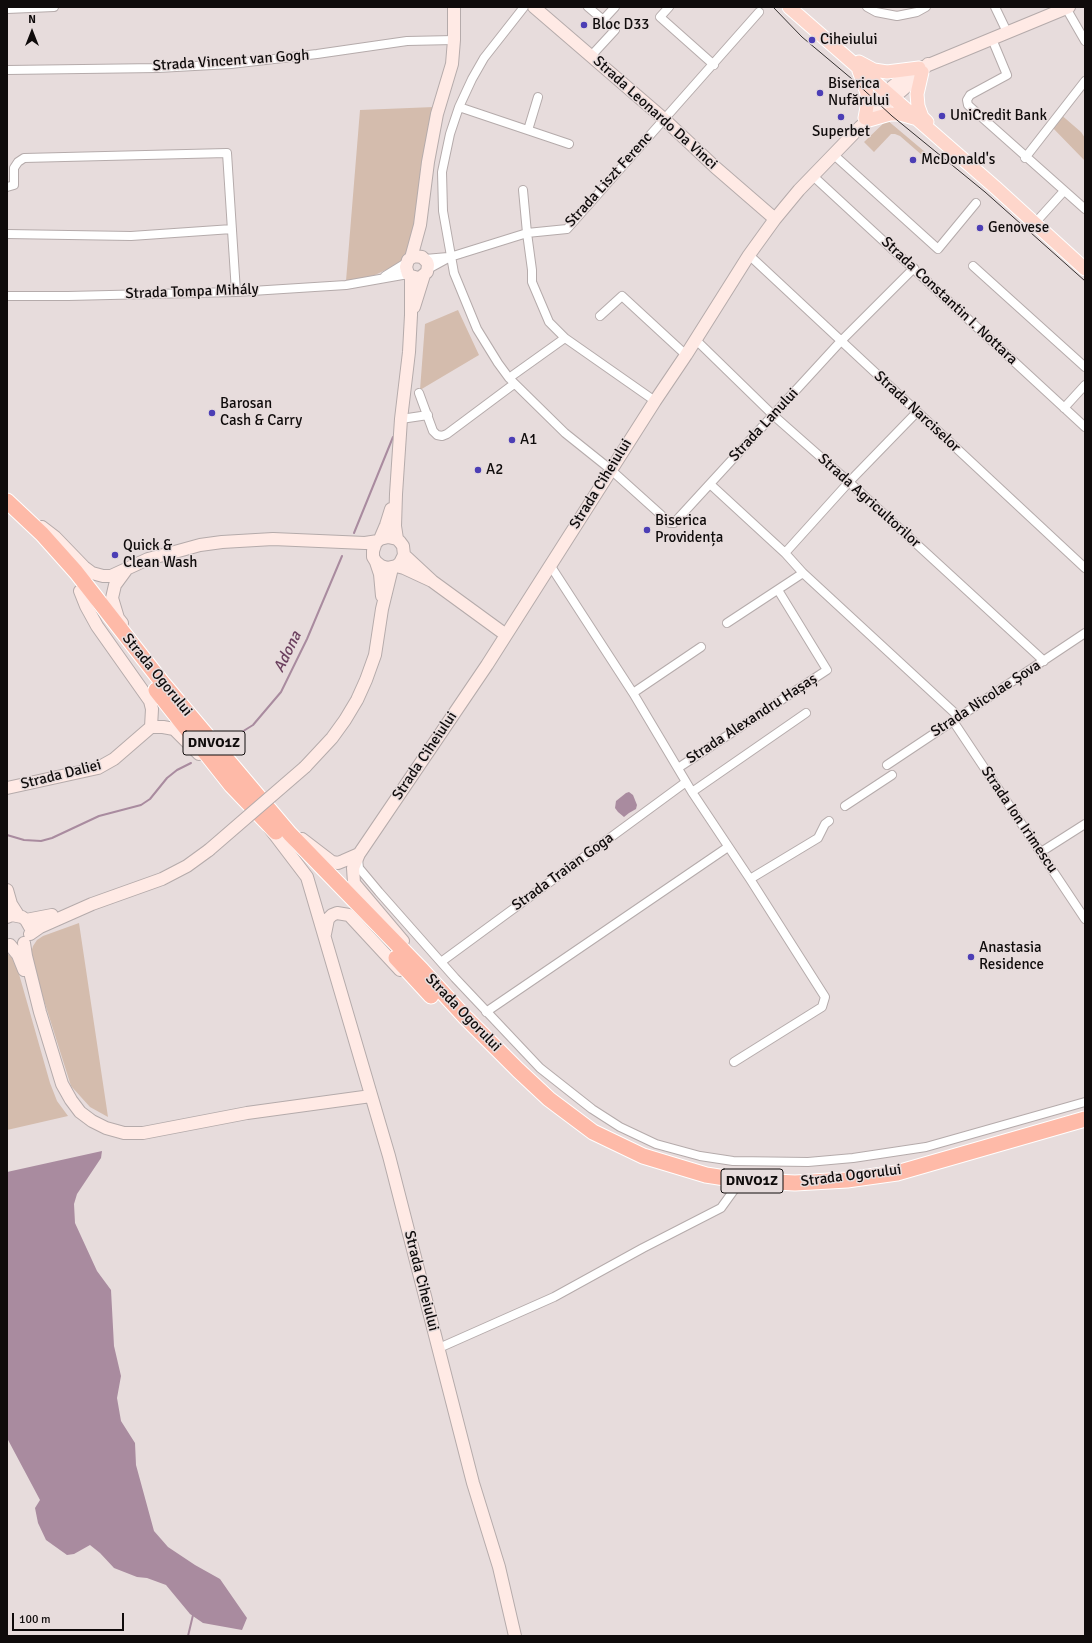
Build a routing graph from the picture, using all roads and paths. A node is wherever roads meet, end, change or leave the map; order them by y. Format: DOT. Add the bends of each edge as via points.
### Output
graph roads {
  1 [pos="54,7"];
  2 [pos="454,7"];
  3 [pos="524,7"];
  4 [pos="534,7"];
  5 [pos="588,7"];
  6 [pos="615,7"];
  7 [pos="669,7"];
  8 [pos="789,7"];
  9 [pos="867,7"];
  10 [pos="926,7"];
  11 [pos="995,7"];
  12 [pos="1067,8"];
  13 [pos="7,9"];
  14 [pos="759,12"];
  15 [pos="603,20"];
  16 [pos="1007,32"];
  17 [pos="992,39"];
  18 [pos="454,40"];
  19 [pos="1085,41"];
  20 [pos="843,55"];
  21 [pos="591,56"];
  22 [pos="714,65"];
  23 [pos="857,67"];
  24 [pos="923,68"];
  25 [pos="7,70"];
  26 [pos="1085,81"];
  27 [pos="890,95"];
  28 [pos="538,97"];
  29 [pos="459,107"];
  30 [pos="664,119"];
  31 [pos="918,120"];
  32 [pos="865,122"];
  33 [pos="528,130"];
  34 [pos="941,141"];
  35 [pos="569,144"];
  36 [pos="834,155"];
  37 [pos="1025,158"];
  38 [pos="813,176"];
  39 [pos="7,187"];
  40 [pos="523,190"];
  41 [pos="1064,191"];
  42 [pos="976,203"];
  43 [pos="1085,209"];
  44 [pos="775,218"];
  45 [pos="1035,223"];
  46 [pos="232,230"];
  47 [pos="527,233"];
  48 [pos="7,234"];
  49 [pos="749,255"];
  50 [pos="450,257"];
  51 [pos="417,266"];
  52 [pos="973,266"];
  53 [pos="914,268"];
  54 [pos="1085,269"];
  55 [pos="236,292"];
  56 [pos="7,296"];
  57 [pos="600,316"];
  58 [pos="565,338"];
  59 [pos="695,339"];
  60 [pos="841,341"];
  61 [pos="686,354"];
  62 [pos="1085,367"];
  63 [pos="511,381"];
  64 [pos="1085,385"];
  65 [pos="419,393"];
  66 [pos="654,401"];
  67 [pos="1064,408"];
  68 [pos="917,412"];
  69 [pos="428,415"];
  70 [pos="773,415"];
  71 [pos="401,419"];
  72 [pos="1085,427"];
  73 [pos="610,469"];
  74 [pos="849,482"];
  75 [pos="710,484"];
  76 [pos="396,494"];
  77 [pos="7,501"];
  78 [pos="7,514"];
  79 [pos="26,518"];
  80 [pos="397,539"];
  81 [pos="378,540"];
  82 [pos="323,542"];
  83 [pos="785,553"];
  84 [pos="404,555"];
  85 [pos="375,560"];
  86 [pos="550,565"];
  87 [pos="394,567"];
  88 [pos="1085,568"];
  89 [pos="126,569"];
  90 [pos="802,573"];
  91 [pos="432,581"];
  92 [pos="778,590"];
  93 [pos="80,591"];
  94 [pos="382,609"];
  95 [pos="727,623"];
  96 [pos="1085,633"];
  97 [pos="506,635"];
  98 [pos="701,647"];
  99 [pos="1044,661"];
  100 [pos="161,681"];
  101 [pos="633,693"];
  102 [pos="806,713"];
  103 [pos="956,719"];
  104 [pos="150,727"];
  105 [pos="886,765"];
  106 [pos="678,768"];
  107 [pos="892,774"];
  108 [pos="686,782"];
  109 [pos="231,785"];
  110 [pos="7,788"];
  111 [pos="692,792"];
  112 [pos="844,806"];
  113 [pos="261,816"];
  114 [pos="829,821"];
  115 [pos="1085,824"];
  116 [pos="290,834"];
  117 [pos="728,847"];
  118 [pos="1041,852"];
  119 [pos="359,854"];
  120 [pos="750,879"];
  121 [pos="7,890"];
  122 [pos="92,904"];
  123 [pos="17,918"];
  124 [pos="1085,919"];
  125 [pos="27,938"];
  126 [pos="325,939"];
  127 [pos="8,945"];
  128 [pos="441,962"];
  129 [pos="422,970"];
  130 [pos="423,987"];
  131 [pos="40,1012"];
  132 [pos="486,1012"];
  133 [pos="734,1062"];
  134 [pos="371,1096"];
  135 [pos="1085,1102"];
  136 [pos="1085,1119"];
  137 [pos="1085,1128"];
  138 [pos="734,1190"];
  139 [pos="438,1348"];
  140 [pos="514,1630"];
  1 -- 13 [label="street"];
  2 -- 18 [label="street"];
  3 -- 29 [label="street" via="484,58"];
  4 -- 21 [label="street, Strada Leonardo Da Vinci"];
  5 -- 15 [label="street"];
  6 -- 15 [label="street"];
  7 -- 22 [label="street" via="660,17"];
  8 -- 20 [label="main road"];
  9 -- 10 [label="street" via="876,12 897,16 917,12"];
  11 -- 16 [label="street"];
  12 -- 16 [label="street"];
  12 -- 19 [label="street"];
  14 -- 22 [label="street, Strada Liszt Ferenc"];
  15 -- 21 [label="street" via="615,30"];
  16 -- 17 [label="street"];
  17 -- 24 [label="street"];
  17 -- 37 [label="street" via="1008,75 970,96 967,102 969,108"];
  18 -- 25 [label="street, Strada Vincent van Gogh" via="407,41 230,64 158,68"];
  18 -- 51 [label="street" via="452,64 437,114 428,162"];
  20 -- 23 [label="main road"];
  20 -- 24 [label="main road" via="853,57 866,67 881,72"];
  21 -- 30 [label="street, Strada Leonardo Da Vinci"];
  22 -- 30 [label="street, Strada Liszt Ferenc"];
  23 -- 27 [label="main road"];
  23 -- 32 [label="main road" via="867,93"];
  24 -- 27 [label="street, Strada Ciheiului"];
  24 -- 34 [label="main road" via="917,94 920,112"];
  26 -- 37 [label="street"];
  27 -- 31 [label="main road"];
  27 -- 32 [label="street, Strada Ciheiului"];
  28 -- 33 [label="street"];
  29 -- 33 [label="street"];
  29 -- 50 [label="street" via="442,172 443,211"];
  30 -- 44 [label="street, Strada Leonardo Da Vinci"];
  30 -- 47 [label="street, Strada Liszt Ferenc" via="567,230"];
  31 -- 32 [label="main road" via="894,113"];
  31 -- 34 [label="main road"];
  32 -- 36 [label="street, Strada Ciheiului"];
  33 -- 35 [label="street"];
  34 -- 45 [label="main road"];
  36 -- 38 [label="street, Strada Ciheiului"];
  36 -- 42 [label="street" via="938,249"];
  37 -- 41 [label="street"];
  38 -- 44 [label="street, Strada Ciheiului"];
  38 -- 53 [label="street, Strada Constantin I. Nottara"];
  39 -- 46 [label="street" via="14,185 14,168 24,158 227,153"];
  40 -- 47 [label="street"];
  41 -- 43 [label="street"];
  41 -- 45 [label="street"];
  44 -- 49 [label="street, Strada Ciheiului"];
  45 -- 54 [label="main road"];
  46 -- 48 [label="street" via="131,236"];
  46 -- 55 [label="street"];
  47 -- 50 [label="street, Strada Liszt Ferenc"];
  47 -- 58 [label="street" via="532,282 549,322"];
  49 -- 59 [label="street, Strada Ciheiului"];
  49 -- 60 [label="street, Strada Narciselor"];
  50 -- 51 [label="street, Strada Tompa Mihály"];
  50 -- 63 [label="street" via="477,329"];
  51 -- 55 [label="street, Strada Tompa Mihály" via="377,280 346,285"];
  51 -- 71 [label="street"];
  52 -- 62 [label="street"];
  53 -- 60 [label="street, Strada Lanului"];
  53 -- 67 [label="street, Strada Constantin I. Nottara"];
  55 -- 56 [label="street, Strada Tompa Mihály"];
  57 -- 61 [label="street" via="622,296"];
  58 -- 63 [label="street"];
  58 -- 66 [label="street"];
  59 -- 61 [label="street, Strada Ciheiului"];
  59 -- 70 [label="street, Strada Agricultorilor"];
  60 -- 68 [label="street, Strada Narciselor"];
  60 -- 70 [label="street, Strada Lanului"];
  61 -- 66 [label="street, Strada Ciheiului"];
  63 -- 69 [label="street" via="447,434 437,435 433,431"];
  63 -- 73 [label="street" via="565,433"];
  64 -- 67 [label="street"];
  65 -- 69 [label="street"];
  66 -- 73 [label="street, Strada Ciheiului"];
  67 -- 72 [label="street, Strada Constantin I. Nottara"];
  68 -- 74 [label="street"];
  68 -- 88 [label="street, Strada Narciselor"];
  69 -- 71 [label="street"];
  70 -- 74 [label="street, Strada Agricultorilor"];
  70 -- 75 [label="street, Strada Lanului"];
  71 -- 76 [label="street"];
  73 -- 75 [label="street, Strada Lanului" via="670,523 674,523"];
  73 -- 86 [label="street, Strada Ciheiului"];
  74 -- 83 [label="street"];
  74 -- 99 [label="street, Strada Agricultorilor"];
  75 -- 83 [label="street"];
  76 -- 80 [label="street"];
  76 -- 81 [label="street" via="386,526"];
  77 -- 79 [label="highway, Strada Ogorului / DNVO1Z"];
  78 -- 93 [label="highway, Strada Ogorului / DNVO1Z" via="52,557"];
  79 -- 89 [label="street" via="46,529 92,573 111,576"];
  79 -- 100 [label="highway, Strada Ogorului / DNVO1Z" via="76,572"];
  80 -- 81 [label="street" via="388,536"];
  80 -- 84 [label="street" via="403,546"];
  81 -- 82 [label="street" via="365,543"];
  81 -- 85 [label="street" via="374,546"];
  82 -- 85 [label="street" via="356,550"];
  82 -- 89 [label="street" via="273,539 200,545 148,559"];
  83 -- 90 [label="street"];
  84 -- 87 [label="street" via="400,563"];
  84 -- 91 [label="street"];
  85 -- 87 [label="street" via="381,566"];
  85 -- 94 [label="street" via="380,574"];
  86 -- 97 [label="street, Strada Ciheiului"];
  86 -- 101 [label="street"];
  87 -- 91 [label="street"];
  87 -- 94 [label="street"];
  89 -- 100 [label="street" via="115,585 113,606 118,618"];
  90 -- 92 [label="street"];
  90 -- 103 [label="street"];
  91 -- 97 [label="street"];
  92 -- 95 [label="street"];
  92 -- 106 [label="street, Strada Alexandru Hașaș" via="827,670"];
  93 -- 104 [label="street" via="97,626 150,702"];
  93 -- 109 [label="highway, Strada Ogorului / DNVO1Z"];
  94 -- 122 [label="street, bridge" via="375,655 357,700 332,738 305,767 187,866 162,879"];
  96 -- 99 [label="street, Strada Nicolae Șova"];
  97 -- 119 [label="street, Strada Ciheiului"];
  98 -- 101 [label="street"];
  99 -- 103 [label="street, Strada Nicolae Șova"];
  100 -- 116 [label="highway, Strada Ogorului / DNVO1Z"];
  101 -- 106 [label="street"];
  102 -- 111 [label="street"];
  103 -- 105 [label="street, Strada Nicolae Șova"];
  103 -- 118 [label="street, Strada Ion Irimescu"];
  104 -- 109 [label="street" via="178,731"];
  104 -- 110 [label="street, Strada Daliei" via="114,759 98,768"];
  106 -- 108 [label="street"];
  107 -- 112 [label="street"];
  108 -- 111 [label="street"];
  108 -- 128 [label="street, Strada Traian Goga"];
  109 -- 113 [label="highway, Strada Ogorului / DNVO1Z"];
  111 -- 117 [label="street"];
  113 -- 126 [label="street, Strada Ciheiului" via="308,876"];
  113 -- 130 [label="highway, Strada Ogorului / DNVO1Z"];
  114 -- 120 [label="street" via="818,838"];
  115 -- 118 [label="street"];
  116 -- 119 [label="street" via="306,841 332,862 338,863"];
  116 -- 129 [label="highway, Strada Ogorului / DNVO1Z"];
  117 -- 120 [label="street"];
  117 -- 132 [label="street"];
  118 -- 124 [label="street, Strada Ion Irimescu"];
  119 -- 128 [label="street" via="359,868"];
  119 -- 129 [label="street, Strada Ciheiului" via="353,868 354,883 405,943"];
  120 -- 133 [label="street" via="825,997 822,1007"];
  121 -- 123 [label="street"];
  122 -- 123 [label="street"];
  122 -- 125 [label="street" via="40,927"];
  123 -- 125 [label="street" via="29,924"];
  125 -- 127 [label="street" via="15,946"];
  125 -- 131 [label="street" via="26,956"];
  126 -- 130 [label="street, Strada Ciheiului" via="328,919 337,913 349,915 392,962"];
  126 -- 134 [label="street, Strada Ciheiului"];
  127 -- 131 [label="street" via="18,955"];
  128 -- 132 [label="street"];
  129 -- 136 [label="highway, Strada Ogorului / DNVO1Z" via="513,1064 573,1119 593,1132 643,1156 706,1175 738,1180 795,1183 861,1178 897,1172"];
  130 -- 138 [label="highway, Strada Ogorului / DNVO1Z" via="522,1087 579,1132 607,1149 662,1172"];
  131 -- 134 [label="street" via="62,1084 71,1100 92,1122 124,1133 143,1133 248,1113"];
  132 -- 135 [label="street" via="551,1078 606,1118 656,1144 713,1158 733,1161 808,1162 890,1153 926,1147"];
  134 -- 139 [label="street, Strada Ciheiului"];
  137 -- 138 [label="highway, Strada Ogorului / DNVO1Z" via="936,1171 855,1189 798,1193"];
  138 -- 139 [label="street" via="721,1208 554,1297"];
  139 -- 140 [label="street, Strada Ciheiului"];
}
